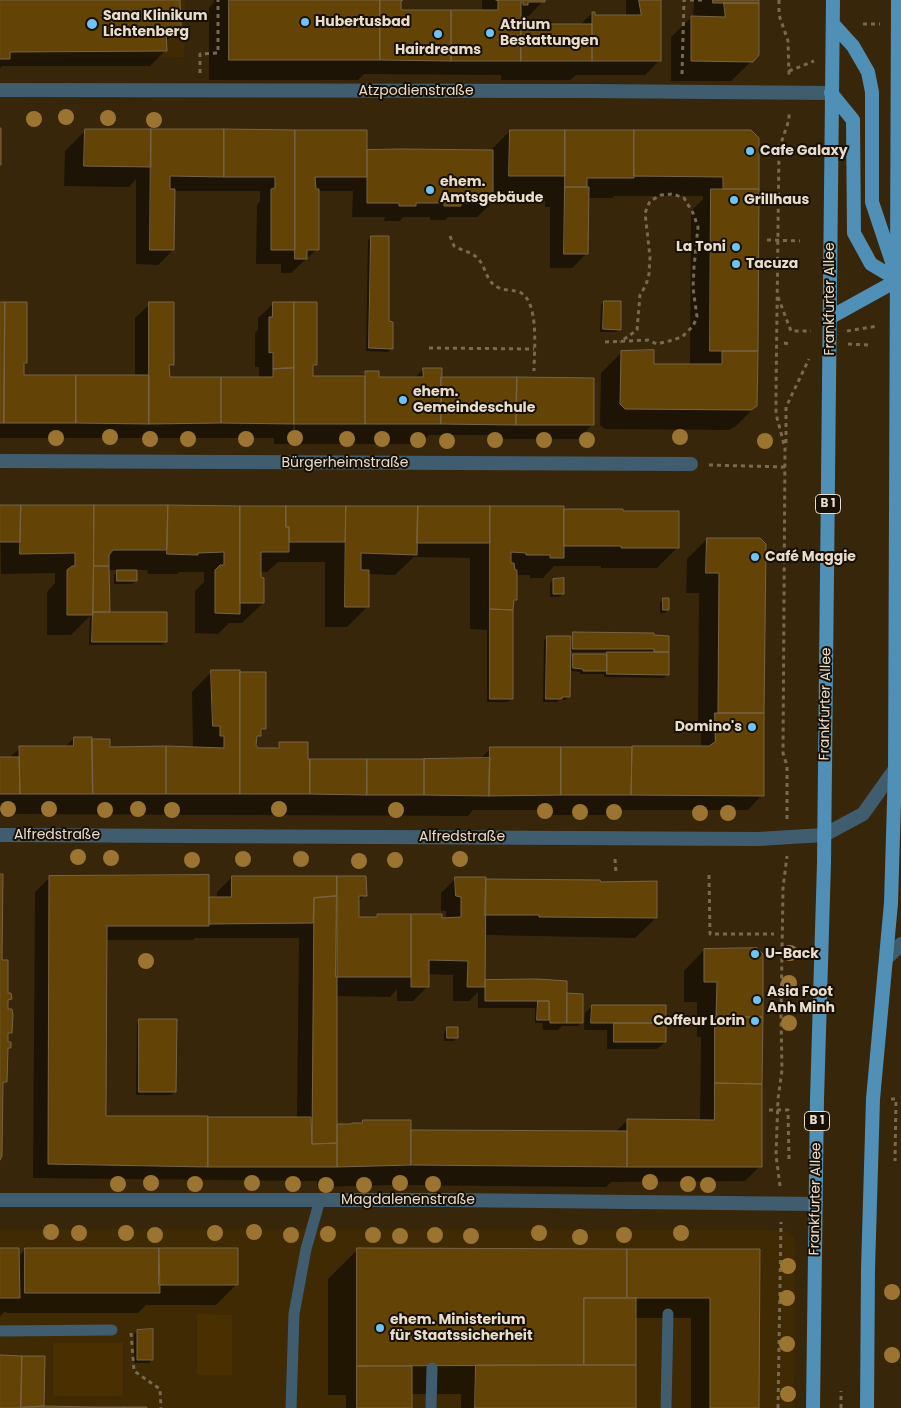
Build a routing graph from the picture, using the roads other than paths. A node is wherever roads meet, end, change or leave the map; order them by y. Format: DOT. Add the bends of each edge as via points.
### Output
graph roads {
  1 [pos="833,0"];
  2 [pos="898,0"];
  3 [pos="833,24"];
  4 [pos="0,90"];
  5 [pos="831,93"];
  6 [pos="899,280"];
  7 [pos="829,318"];
  8 [pos="0,461"];
  9 [pos="691,464"];
  10 [pos="895,769"];
  11 [pos="898,794"];
  12 [pos="0,835"];
  13 [pos="824,835"];
  14 [pos="901,944"];
  15 [pos="886,959"];
  16 [pos="0,1200"];
  17 [pos="320,1200"];
  18 [pos="816,1204"];
  19 [pos="668,1314"];
  20 [pos="112,1330"];
  21 [pos="0,1331"];
  22 [pos="432,1368"];
  23 [pos="291,1408"];
  24 [pos="431,1408"];
  25 [pos="666,1408"];
  26 [pos="813,1408"];
  27 [pos="867,1408"];
  1 -- 3 [label="main road, Frankfurter Allee / B 1"];
  2 -- 6 [label="main road"];
  3 -- 5 [label="main road, Frankfurter Allee / B 1"];
  3 -- 6 [label="main road" via="853,46 868,72 872,92 872,202"];
  4 -- 5 [label="street, Atzpodienstraße"];
  5 -- 6 [label="main road" via="853,120 854,234 871,264"];
  5 -- 7 [label="main road, Frankfurter Allee / B 1"];
  6 -- 7 [label="main road"];
  6 -- 10 [label="main road"];
  7 -- 13 [label="main road, Frankfurter Allee / B 1"];
  8 -- 9 [label="street, Bürgerheimstraße"];
  10 -- 11 [label="main road"];
  10 -- 13 [label="street, Alfredstraße" via="863,814"];
  11 -- 15 [label="main road"];
  12 -- 13 [label="street, Alfredstraße" via="758,839"];
  13 -- 18 [label="main road, Frankfurter Allee / B 1"];
  14 -- 15 [label="street"];
  15 -- 27 [label="main road" via="870,1151"];
  16 -- 17 [label="street, Magdalenenstraße"];
  17 -- 18 [label="street, Magdalenenstraße"];
  17 -- 23 [label="lane" via="306,1249 294,1314"];
  18 -- 26 [label="main road, Frankfurter Allee / B 1"];
  19 -- 25 [label="lane"];
  20 -- 21 [label="lane"];
  22 -- 24 [label="lane"];
}
